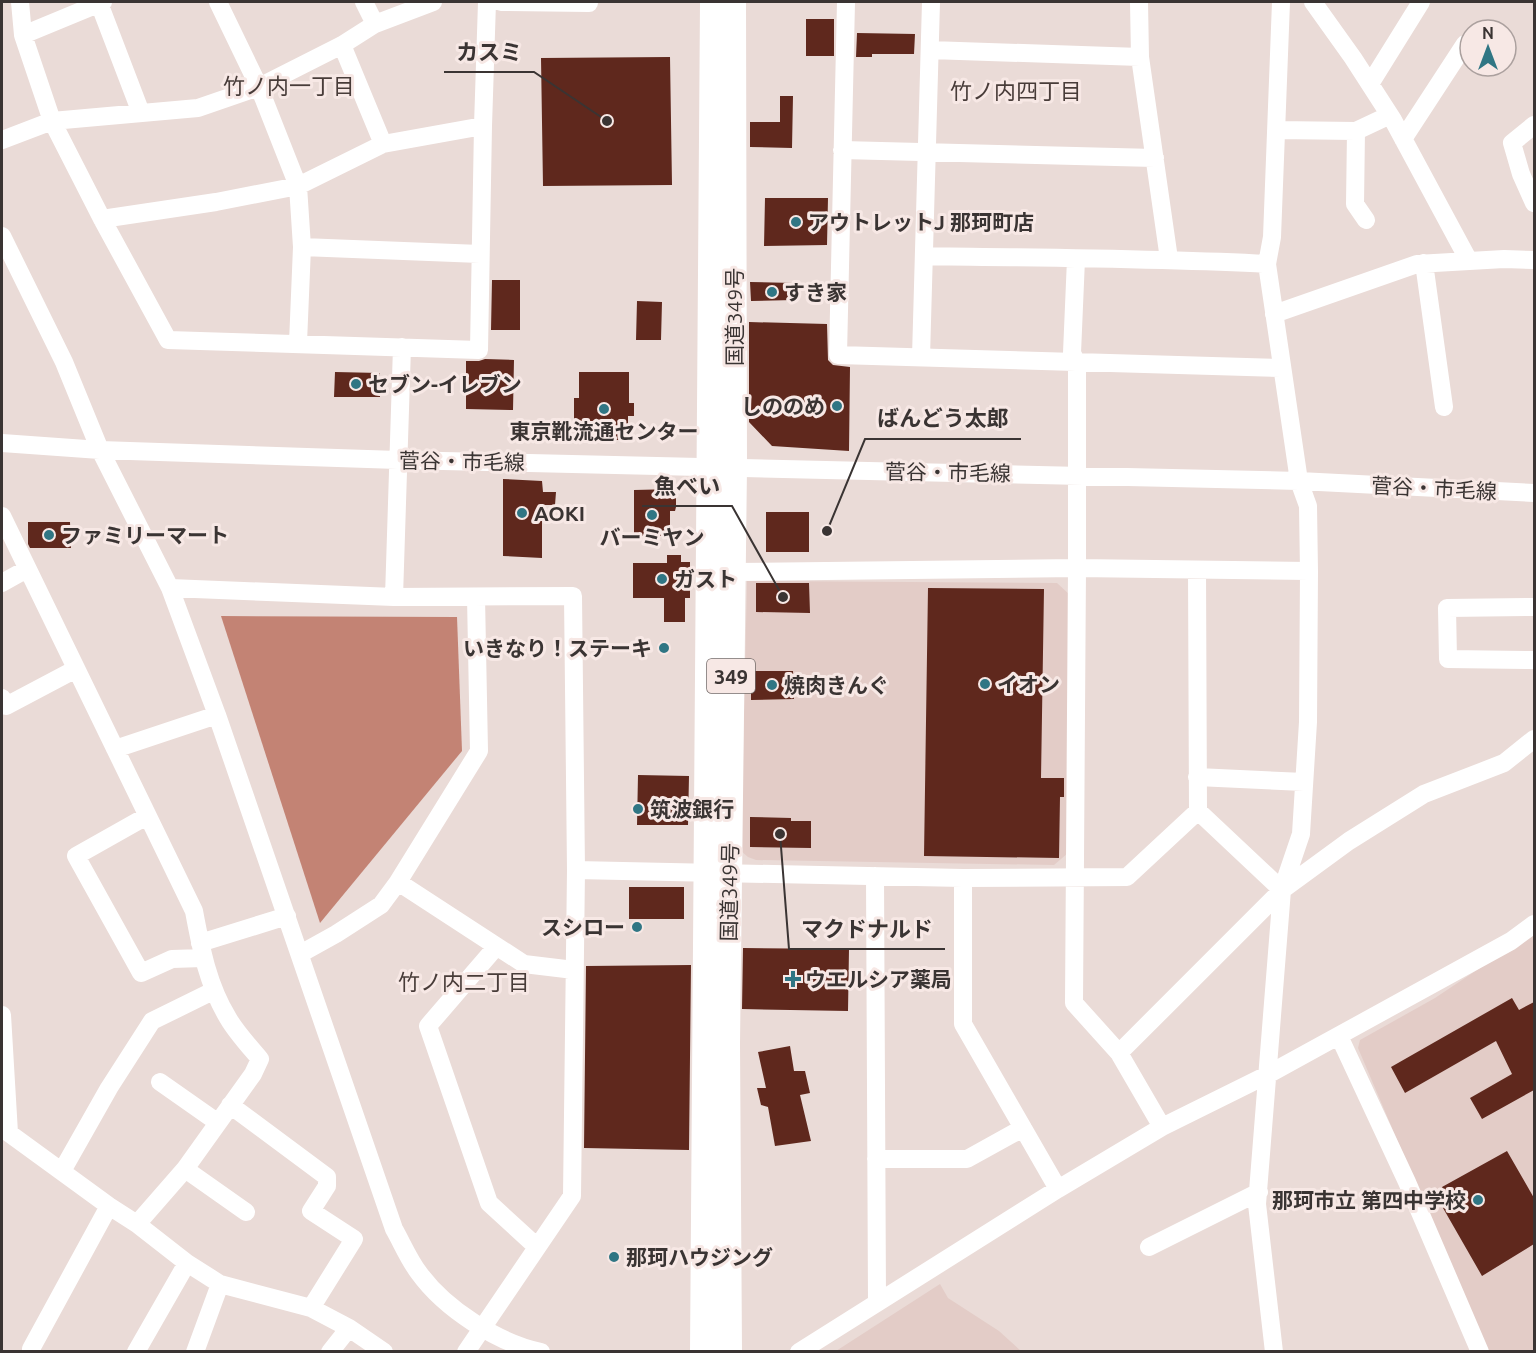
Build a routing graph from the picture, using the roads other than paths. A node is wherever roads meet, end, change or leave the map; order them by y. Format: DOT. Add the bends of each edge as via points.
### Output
graph roads {
  1 [pos="20,2"];
  2 [pos="101,2"];
  3 [pos="218,2"];
  4 [pos="364,2"];
  5 [pos="432,2"];
  6 [pos="487,2"];
  7 [pos="501,2"];
  8 [pos="589,2"];
  9 [pos="713,2"];
  10 [pos="733,2"];
  11 [pos="846,2"];
  12 [pos="931,2"];
  13 [pos="1139,2"];
  14 [pos="1281,2"];
  15 [pos="1313,2"];
  16 [pos="1422,2"];
  17 [pos="375,24"];
  18 [pos="24,35"];
  19 [pos="342,45"];
  20 [pos="930,50"];
  21 [pos="1458,55"];
  22 [pos="1140,57"];
  23 [pos="1370,84"];
  24 [pos="259,87"];
  25 [pos="141,113"];
  26 [pos="1390,115"];
  27 [pos="52,121"];
  28 [pos="1534,125"];
  29 [pos="483,126"];
  30 [pos="1276,130"];
  31 [pos="1356,131"];
  32 [pos="1403,139"];
  33 [pos="2,140"];
  34 [pos="383,144"];
  35 [pos="842,150"];
  36 [pos="927,152"];
  37 [pos="1155,158"];
  38 [pos="298,186"];
  39 [pos="1534,203"];
  40 [pos="102,219"];
  41 [pos="1366,220"];
  42 [pos="2,236"];
  43 [pos="302,247"];
  44 [pos="480,254"];
  45 [pos="924,256"];
  46 [pos="1076,259"];
  47 [pos="1170,259"];
  48 [pos="1534,260"];
  49 [pos="1469,261"];
  50 [pos="1424,263"];
  51 [pos="1268,264"];
  52 [pos="1274,314"];
  53 [pos="298,343"];
  54 [pos="402,347"];
  55 [pos="921,357"];
  56 [pos="1077,363"];
  57 [pos="1281,368"];
  58 [pos="1444,407"];
  59 [pos="2,443"];
  60 [pos="100,450"];
  61 [pos="398,460"];
  62 [pos="722,467"];
  63 [pos="1077,475"];
  64 [pos="1299,481"];
  65 [pos="1534,493"];
  66 [pos="2,516"];
  67 [pos="1077,568"];
  68 [pos="27,569"];
  69 [pos="1197,570"];
  70 [pos="1309,571"];
  71 [pos="732,572"];
  72 [pos="2,583"];
  73 [pos="170,588"];
  74 [pos="394,597"];
  75 [pos="476,597"];
  76 [pos="1534,607"];
  77 [pos="1534,660"];
  78 [pos="76,669"];
  79 [pos="2,698"];
  80 [pos="217,715"];
  81 [pos="1534,739"];
  82 [pos="115,749"];
  83 [pos="1197,777"];
  84 [pos="1304,782"];
  85 [pos="1198,811"];
  86 [pos="147,816"];
  87 [pos="576,870"];
  88 [pos="718,873"];
  89 [pos="875,876"];
  90 [pos="963,879"];
  91 [pos="1075,879"];
  92 [pos="398,882"];
  93 [pos="1282,890"];
  94 [pos="287,916"];
  95 [pos="1534,924"];
  96 [pos="496,947"];
  97 [pos="201,950"];
  98 [pos="300,954"];
  99 [pos="574,970"];
  100 [pos="213,991"];
  101 [pos="2,1015"];
  102 [pos="1339,1036"];
  103 [pos="1119,1053"];
  104 [pos="1267,1075"];
  105 [pos="160,1082"];
  106 [pos="230,1105"];
  107 [pos="217,1122"];
  108 [pos="1162,1127"];
  109 [pos="1023,1128"];
  110 [pos="5,1130"];
  111 [pos="876,1159"];
  112 [pos="185,1169"];
  113 [pos="62,1171"];
  114 [pos="1058,1189"];
  115 [pos="1259,1192"];
  116 [pos="109,1206"];
  117 [pos="246,1212"];
  118 [pos="137,1224"];
  119 [pos="537,1247"];
  120 [pos="1149,1247"];
  121 [pos="187,1263"];
  122 [pos="220,1284"];
  123 [pos="877,1302"];
  124 [pos="311,1308"];
  125 [pos="484,1327"];
  126 [pos="349,1328"];
  127 [pos="31,1349"];
  128 [pos="136,1352"];
  129 [pos="195,1352"];
  130 [pos="330,1352"];
  131 [pos="384,1352"];
  132 [pos="466,1352"];
  133 [pos="541,1352"];
  134 [pos="703,1352"];
  135 [pos="729,1352"];
  136 [pos="799,1352"];
  137 [pos="1274,1352"];
  138 [pos="1480,1352"];
  1 -- 18 [label="street"];
  2 -- 18 [label="street"];
  2 -- 25 [label="street"];
  3 -- 24 [label="street"];
  4 -- 17 [label="street"];
  5 -- 17 [label="street"];
  6 -- 29 [label="street"];
  7 -- 8 [label="street"];
  9 -- 62 [label="highway, 国道349号 / 349"];
  10 -- 62 [label="highway, 国道349号 / 349"];
  11 -- 35 [label="street"];
  12 -- 20 [label="street"];
  13 -- 22 [label="street"];
  14 -- 30 [label="street"];
  15 -- 23 [label="street"];
  16 -- 23 [label="street"];
  17 -- 19 [label="street"];
  18 -- 27 [label="street"];
  19 -- 24 [label="street"];
  19 -- 34 [label="street"];
  20 -- 22 [label="street"];
  20 -- 36 [label="street"];
  21 -- 32 [label="street"];
  22 -- 37 [label="street"];
  23 -- 26 [label="street"];
  24 -- 25 [label="street" via="198,108"];
  24 -- 38 [label="street"];
  25 -- 27 [label="street"];
  26 -- 31 [label="street"];
  26 -- 32 [label="street"];
  27 -- 33 [label="street"];
  27 -- 40 [label="street"];
  28 -- 39 [label="street" via="1512,142"];
  29 -- 34 [label="street"];
  29 -- 44 [label="street"];
  30 -- 31 [label="street"];
  30 -- 51 [label="street"];
  31 -- 41 [label="street" via="1355,204"];
  32 -- 49 [label="street"];
  34 -- 38 [label="street"];
  35 -- 36 [label="street"];
  35 -- 55 [label="street" via="838,355"];
  36 -- 37 [label="street"];
  36 -- 45 [label="street"];
  37 -- 47 [label="street"];
  38 -- 40 [label="street"];
  38 -- 43 [label="street"];
  40 -- 53 [label="street" via="168,340"];
  42 -- 60 [label="street" via="64,362"];
  43 -- 44 [label="street"];
  43 -- 53 [label="street"];
  44 -- 54 [label="street" via="479,350"];
  45 -- 46 [label="street"];
  45 -- 55 [label="street"];
  46 -- 47 [label="street"];
  46 -- 56 [label="street" via="1072,353"];
  47 -- 51 [label="street"];
  48 -- 49 [label="street"];
  49 -- 50 [label="street"];
  50 -- 52 [label="street"];
  50 -- 58 [label="street"];
  51 -- 52 [label="street"];
  52 -- 57 [label="street"];
  53 -- 54 [label="street"];
  54 -- 61 [label="street"];
  55 -- 56 [label="street"];
  56 -- 57 [label="street"];
  56 -- 63 [label="street"];
  57 -- 64 [label="street"];
  59 -- 60 [label="street, 菅谷・市毛線"];
  60 -- 61 [label="street, 菅谷・市毛線"];
  60 -- 73 [label="street"];
  61 -- 62 [label="street, 菅谷・市毛線"];
  61 -- 74 [label="street"];
  62 -- 63 [label="street, 菅谷・市毛線"];
  62 -- 71 [label="highway, 国道349号 / 349"];
  62 -- 88 [label="highway, 国道349号 / 349"];
  63 -- 64 [label="street, 菅谷・市毛線"];
  63 -- 67 [label="street"];
  64 -- 65 [label="street, 菅谷・市毛線"];
  64 -- 70 [label="street" via="1308,506"];
  66 -- 68 [label="street"];
  67 -- 69 [label="street"];
  67 -- 71 [label="street"];
  67 -- 91 [label="street"];
  68 -- 72 [label="street"];
  68 -- 78 [label="street"];
  69 -- 70 [label="street"];
  69 -- 83 [label="street"];
  70 -- 84 [label="street"];
  71 -- 88 [label="highway, 国道349号 / 349"];
  73 -- 74 [label="street"];
  73 -- 80 [label="street"];
  74 -- 75 [label="street"];
  75 -- 87 [label="street" via="573,596"];
  75 -- 92 [label="street" via="479,751"];
  76 -- 77 [label="street" via="1447,608 1448,659"];
  78 -- 79 [label="street" via="6,706"];
  78 -- 82 [label="street"];
  80 -- 82 [label="street"];
  80 -- 94 [label="street"];
  81 -- 93 [label="street" via="1504,763 1425,794 1348,841"];
  82 -- 86 [label="street"];
  83 -- 84 [label="street"];
  83 -- 85 [label="street"];
  84 -- 93 [label="street" via="1302,834"];
  85 -- 91 [label="street" via="1127,878"];
  85 -- 93 [label="street"];
  86 -- 97 [label="street" via="194,911"];
  86 -- 97 [label="street" via="76,856 141,973"];
  87 -- 88 [label="street"];
  87 -- 99 [label="street"];
  88 -- 89 [label="street"];
  88 -- 134 [label="highway, 国道349号 / 349"];
  88 -- 135 [label="highway, 国道349号 / 349" via="727,1044"];
  89 -- 90 [label="street"];
  89 -- 111 [label="street"];
  90 -- 91 [label="street"];
  90 -- 109 [label="street" via="963,1024"];
  91 -- 103 [label="street" via="1074,1003"];
  92 -- 96 [label="street"];
  92 -- 98 [label="street" via="381,904"];
  93 -- 103 [label="street"];
  93 -- 104 [label="street"];
  94 -- 97 [label="street"];
  94 -- 98 [label="street"];
  95 -- 102 [label="street" via="1511,941"];
  96 -- 99 [label="street" via="524,964"];
  96 -- 119 [label="street" via="428,1026 489,1203"];
  97 -- 100 [label="street"];
  98 -- 125 [label="street" via="394,1229 419,1273 452,1308"];
  99 -- 119 [label="street" via="572,1196"];
  100 -- 106 [label="street" via="229,1020 260,1059"];
  100 -- 113 [label="street" via="153,1021"];
  101 -- 110 [label="street"];
  102 -- 104 [label="street"];
  102 -- 138 [label="street"];
  103 -- 108 [label="street"];
  104 -- 108 [label="street"];
  104 -- 115 [label="street"];
  105 -- 107 [label="street"];
  106 -- 107 [label="street"];
  106 -- 124 [label="street" via="327,1177 327,1186 311,1211 354,1239"];
  107 -- 112 [label="street"];
  108 -- 114 [label="street"];
  109 -- 111 [label="street" via="967,1159"];
  109 -- 114 [label="street"];
  110 -- 113 [label="street"];
  111 -- 123 [label="street"];
  112 -- 117 [label="street"];
  112 -- 118 [label="street"];
  113 -- 116 [label="street"];
  114 -- 123 [label="street"];
  115 -- 120 [label="street"];
  115 -- 137 [label="street" via="1257,1204"];
  116 -- 118 [label="street"];
  116 -- 127 [label="street"];
  118 -- 121 [label="street"];
  119 -- 125 [label="street"];
  121 -- 122 [label="street"];
  121 -- 128 [label="street"];
  122 -- 124 [label="street"];
  122 -- 129 [label="street"];
  123 -- 136 [label="street"];
  124 -- 126 [label="street"];
  125 -- 132 [label="street"];
  125 -- 133 [label="street" via="521,1348"];
  126 -- 130 [label="street"];
  126 -- 131 [label="street"];
}
